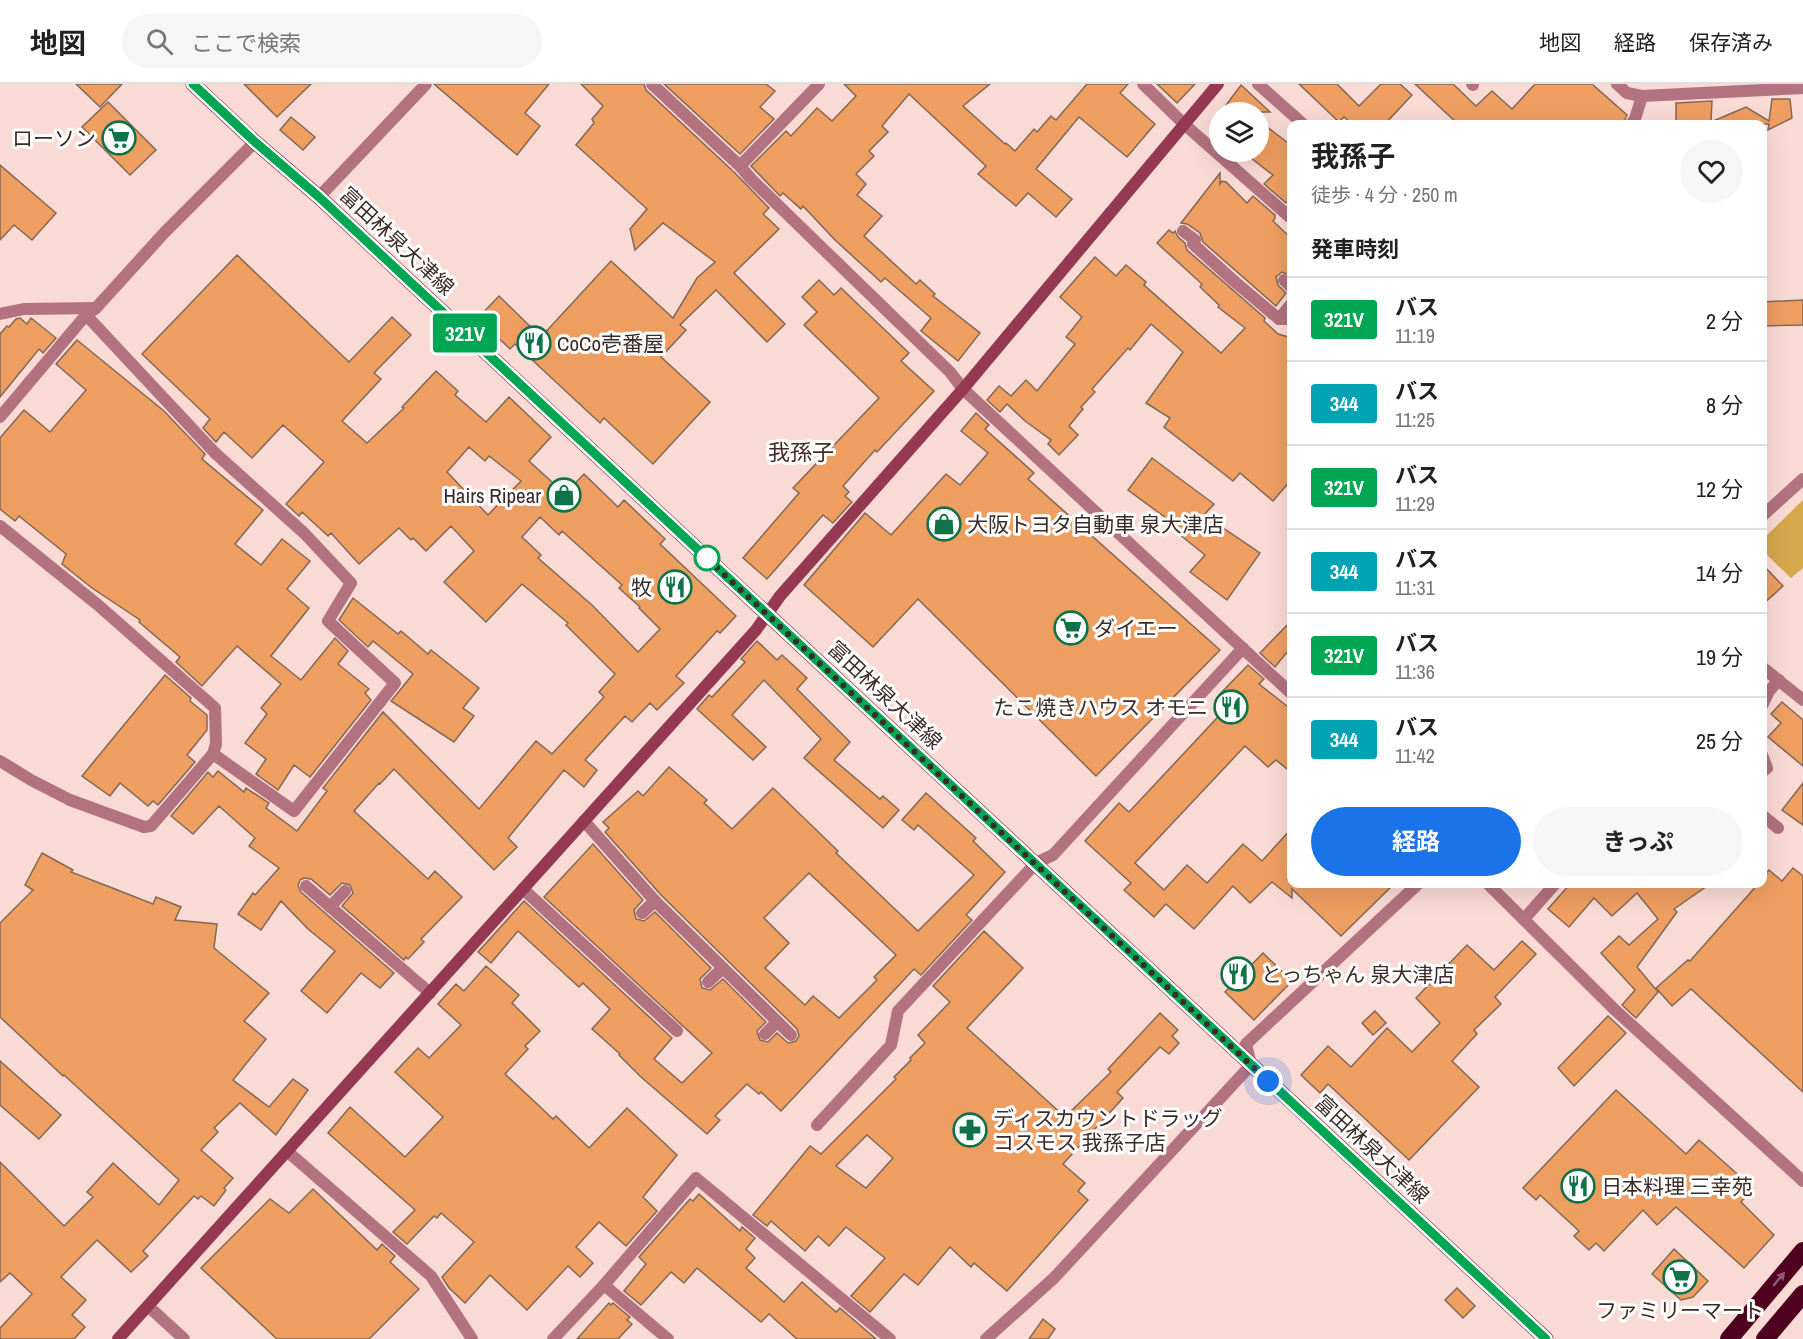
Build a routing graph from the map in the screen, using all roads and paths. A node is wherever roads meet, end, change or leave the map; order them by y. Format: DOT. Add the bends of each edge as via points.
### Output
graph roads {
  1 [pos="193,84"];
  2 [pos="426,84"];
  3 [pos="651,84"];
  4 [pos="819,84"];
  5 [pos="1143,84"];
  6 [pos="1218,84"];
  7 [pos="1258,84"];
  8 [pos="1617,84"];
  9 [pos="1803,88"];
  10 [pos="1642,96"];
  11 [pos="1298,120"];
  12 [pos="1634,120"];
  13 [pos="1184,124"];
  14 [pos="255,142"];
  15 [pos="740,166"];
  16 [pos="319,197"];
  17 [pos="1287,215"];
  18 [pos="1183,231"];
  19 [pos="91,311"];
  20 [pos="0,314"];
  21 [pos="1285,319"];
  22 [pos="963,389"];
  23 [pos="0,417"];
  24 [pos="1803,479"];
  25 [pos="1767,511"];
  26 [pos="0,526"];
  27 [pos="767,614"];
  28 [pos="1243,648"];
  29 [pos="1767,671"];
  30 [pos="1779,680"];
  31 [pos="1287,689"];
  32 [pos="1767,695"];
  33 [pos="1803,700"];
  34 [pos="213,754"];
  35 [pos="0,761"];
  36 [pos="1767,819"];
  37 [pos="584,820"];
  38 [pos="1778,828"];
  39 [pos="1036,863"];
  40 [pos="306,886"];
  41 [pos="1415,888"];
  42 [pos="1492,888"];
  43 [pos="1551,888"];
  44 [pos="523,889"];
  45 [pos="345,891"];
  46 [pos="655,901"];
  47 [pos="330,907"];
  48 [pos="642,913"];
  49 [pos="1524,919"];
  50 [pos="723,968"];
  51 [pos="708,982"];
  52 [pos="430,993"];
  53 [pos="777,1022"];
  54 [pos="677,1031"];
  55 [pos="765,1034"];
  56 [pos="791,1035"];
  57 [pos="1251,1065"];
  58 [pos="817,1125"];
  59 [pos="288,1152"];
  60 [pos="1803,1181"];
  61 [pos="1803,1251"];
  62 [pos="604,1285"];
  63 [pos="1803,1294"];
  64 [pos="148,1306"];
  65 [pos="117,1339"];
  66 [pos="184,1339"];
  67 [pos="472,1339"];
  68 [pos="553,1339"];
  69 [pos="668,1339"];
  70 [pos="890,1339"];
  71 [pos="986,1339"];
  72 [pos="1546,1339"];
  73 [pos="1729,1339"];
  74 [pos="1765,1339"];
  1 -- 14 [label="main road, 富田林泉大津線"];
  2 -- 16 [label="street"];
  3 -- 15 [label="street"];
  4 -- 15 [label="street"];
  5 -- 13 [label="street"];
  6 -- 13 [label="street"];
  7 -- 11 [label="street"];
  8 -- 10 [label="street" via="1628,93"];
  9 -- 10 [label="street"];
  10 -- 12 [label="street"];
  13 -- 17 [label="street"];
  13 -- 22 [label="street"];
  14 -- 16 [label="main road, 富田林泉大津線"];
  14 -- 19 [label="street"];
  15 -- 22 [label="street"];
  16 -- 27 [label="main road, 富田林泉大津線"];
  18 -- 21 [label="street" via="1234,282"];
  19 -- 20 [label="street" via="24,309"];
  19 -- 23 [label="street"];
  19 -- 34 [label="street" via="215,453 351,583 328,621 395,682 294,811"];
  22 -- 27 [label="street"];
  22 -- 28 [label="street"];
  24 -- 25 [label="street"];
  26 -- 34 [label="street" via="98,605 215,708"];
  27 -- 37 [label="street"];
  27 -- 39 [label="main road, 富田林泉大津線"];
  28 -- 31 [label="street"];
  28 -- 39 [label="street" via="1053,855"];
  29 -- 30 [label="street"];
  30 -- 32 [label="street"];
  30 -- 33 [label="street"];
  34 -- 35 [label="street" via="151,826 144,827 70,800"];
  36 -- 38 [label="street"];
  37 -- 44 [label="street"];
  37 -- 46 [label="street"];
  39 -- 57 [label="main road, 富田林泉大津線"];
  39 -- 58 [label="street" via="898,1011 891,1046"];
  40 -- 47 [label="street"];
  41 -- 57 [label="street" via="1246,1044"];
  42 -- 49 [label="street"];
  43 -- 49 [label="street"];
  44 -- 52 [label="street"];
  44 -- 54 [label="street"];
  45 -- 47 [label="street"];
  46 -- 48 [label="street"];
  46 -- 50 [label="street"];
  47 -- 52 [label="street"];
  49 -- 60 [label="street" via="1614,1009"];
  50 -- 51 [label="street"];
  50 -- 53 [label="street"];
  52 -- 59 [label="street"];
  53 -- 55 [label="street"];
  53 -- 56 [label="street"];
  57 -- 71 [label="street" via="1054,1278"];
  57 -- 72 [label="main road, 富田林泉大津線"];
  59 -- 64 [label="street"];
  59 -- 67 [label="street" via="430,1276"];
  73 -- 61 [label="highway, one-way"];
  62 -- 68 [label="street"];
  62 -- 69 [label="street"];
  62 -- 70 [label="street" via="696,1178"];
  63 -- 74 [label="highway"];
  64 -- 65 [label="street"];
  64 -- 66 [label="street"];
}
